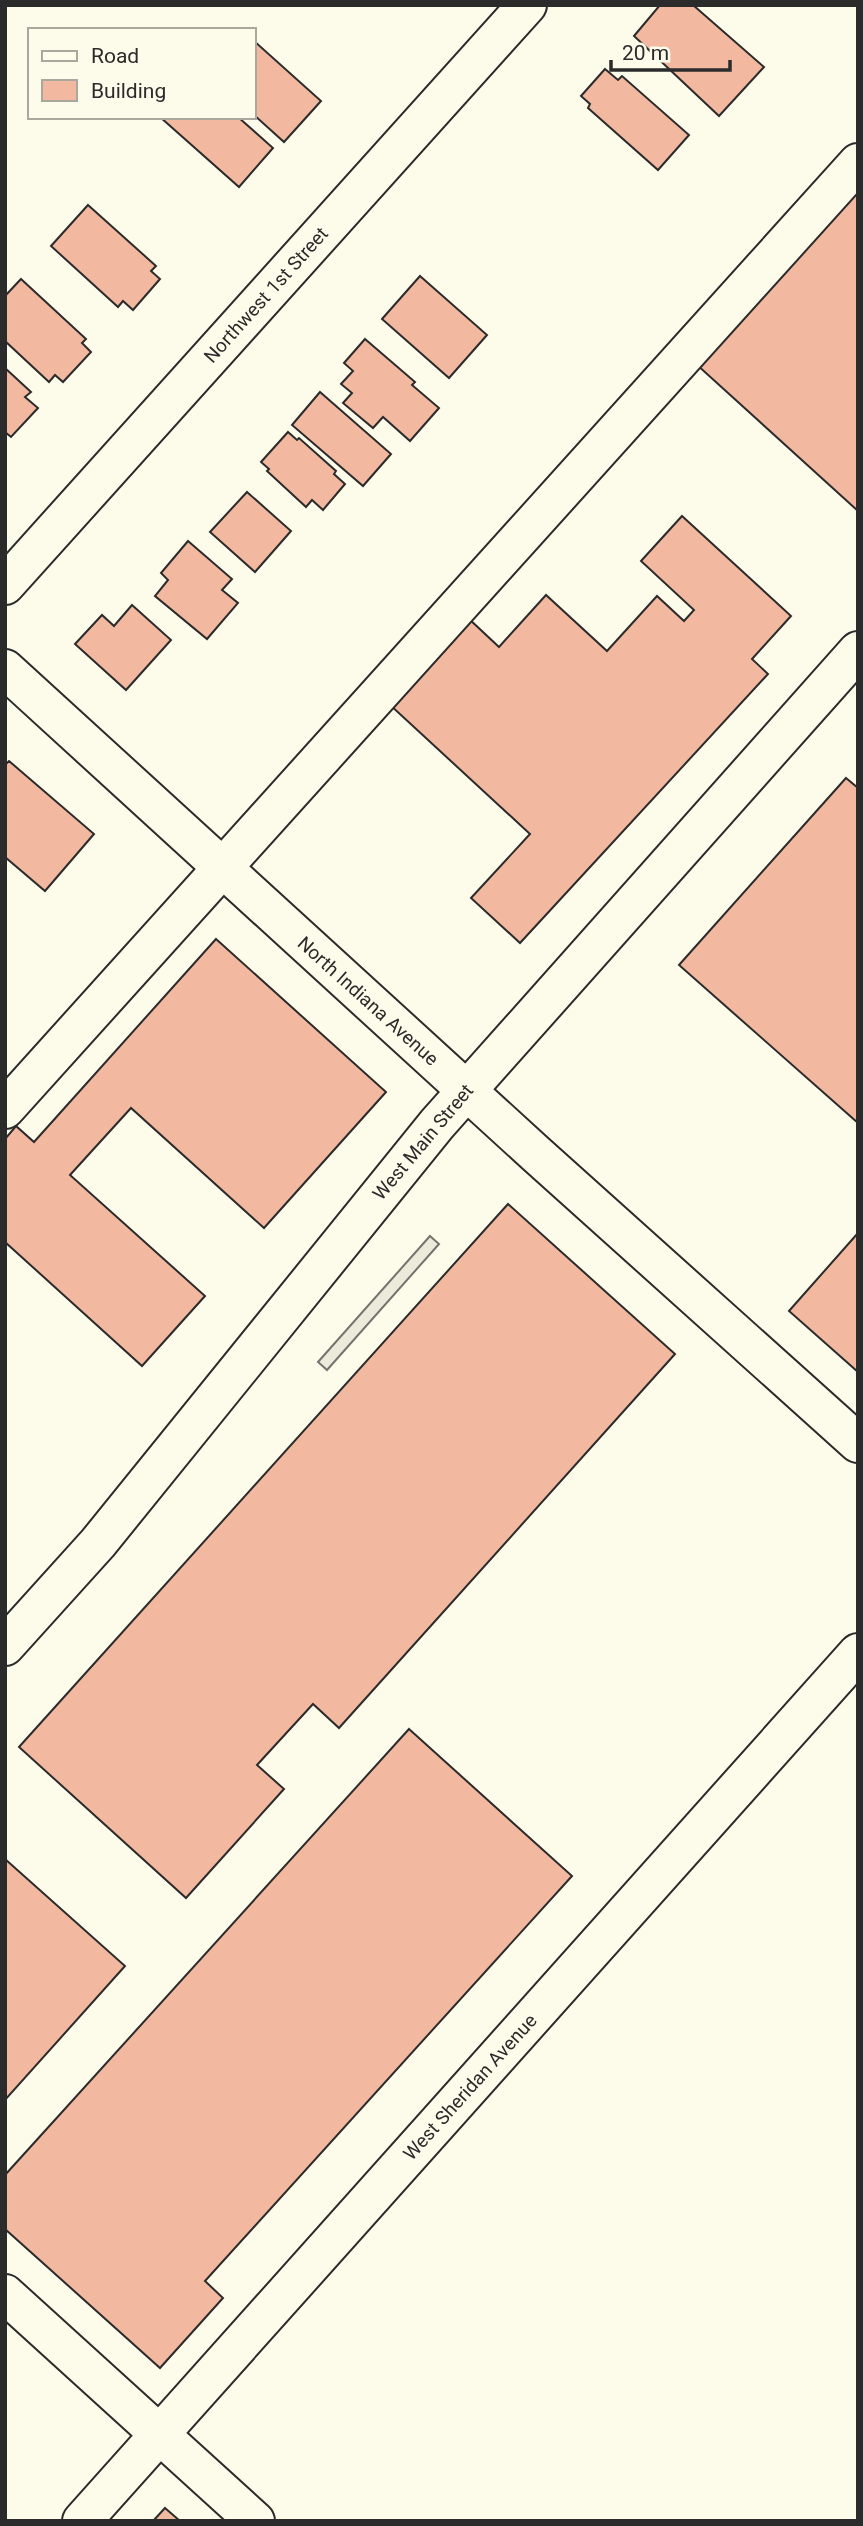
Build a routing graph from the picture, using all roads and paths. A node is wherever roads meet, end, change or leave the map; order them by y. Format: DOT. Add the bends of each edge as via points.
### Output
graph roads {
  1 [pos="527,5"];
  2 [pos="858,163"];
  3 [pos="5,585"];
  4 [pos="858,651"];
  5 [pos="5,669"];
  6 [pos="222,867"];
  7 [pos="466,1090"];
  8 [pos="5,1109"];
  9 [pos="858,1443"];
  10 [pos="5,1646"];
  11 [pos="858,1653"];
  12 [pos="5,2294"];
  13 [pos="159,2434"];
  14 [pos="82,2521"];
  15 [pos="255,2521"];
  1 -- 3 [label="street, Northwest 1st Street"];
  2 -- 6 [label="street"];
  4 -- 7 [label="street, West Main Street"];
  5 -- 6 [label="street, North Indiana Avenue"];
  6 -- 7 [label="street, North Indiana Avenue"];
  6 -- 8 [label="street"];
  7 -- 9 [label="street, North Indiana Avenue"];
  7 -- 10 [label="street, West Main Street" via="98,1543"];
  11 -- 13 [label="street, West Sheridan Avenue"];
  12 -- 13 [label="street"];
  13 -- 14 [label="street, West Sheridan Avenue"];
  13 -- 15 [label="street"];
}
